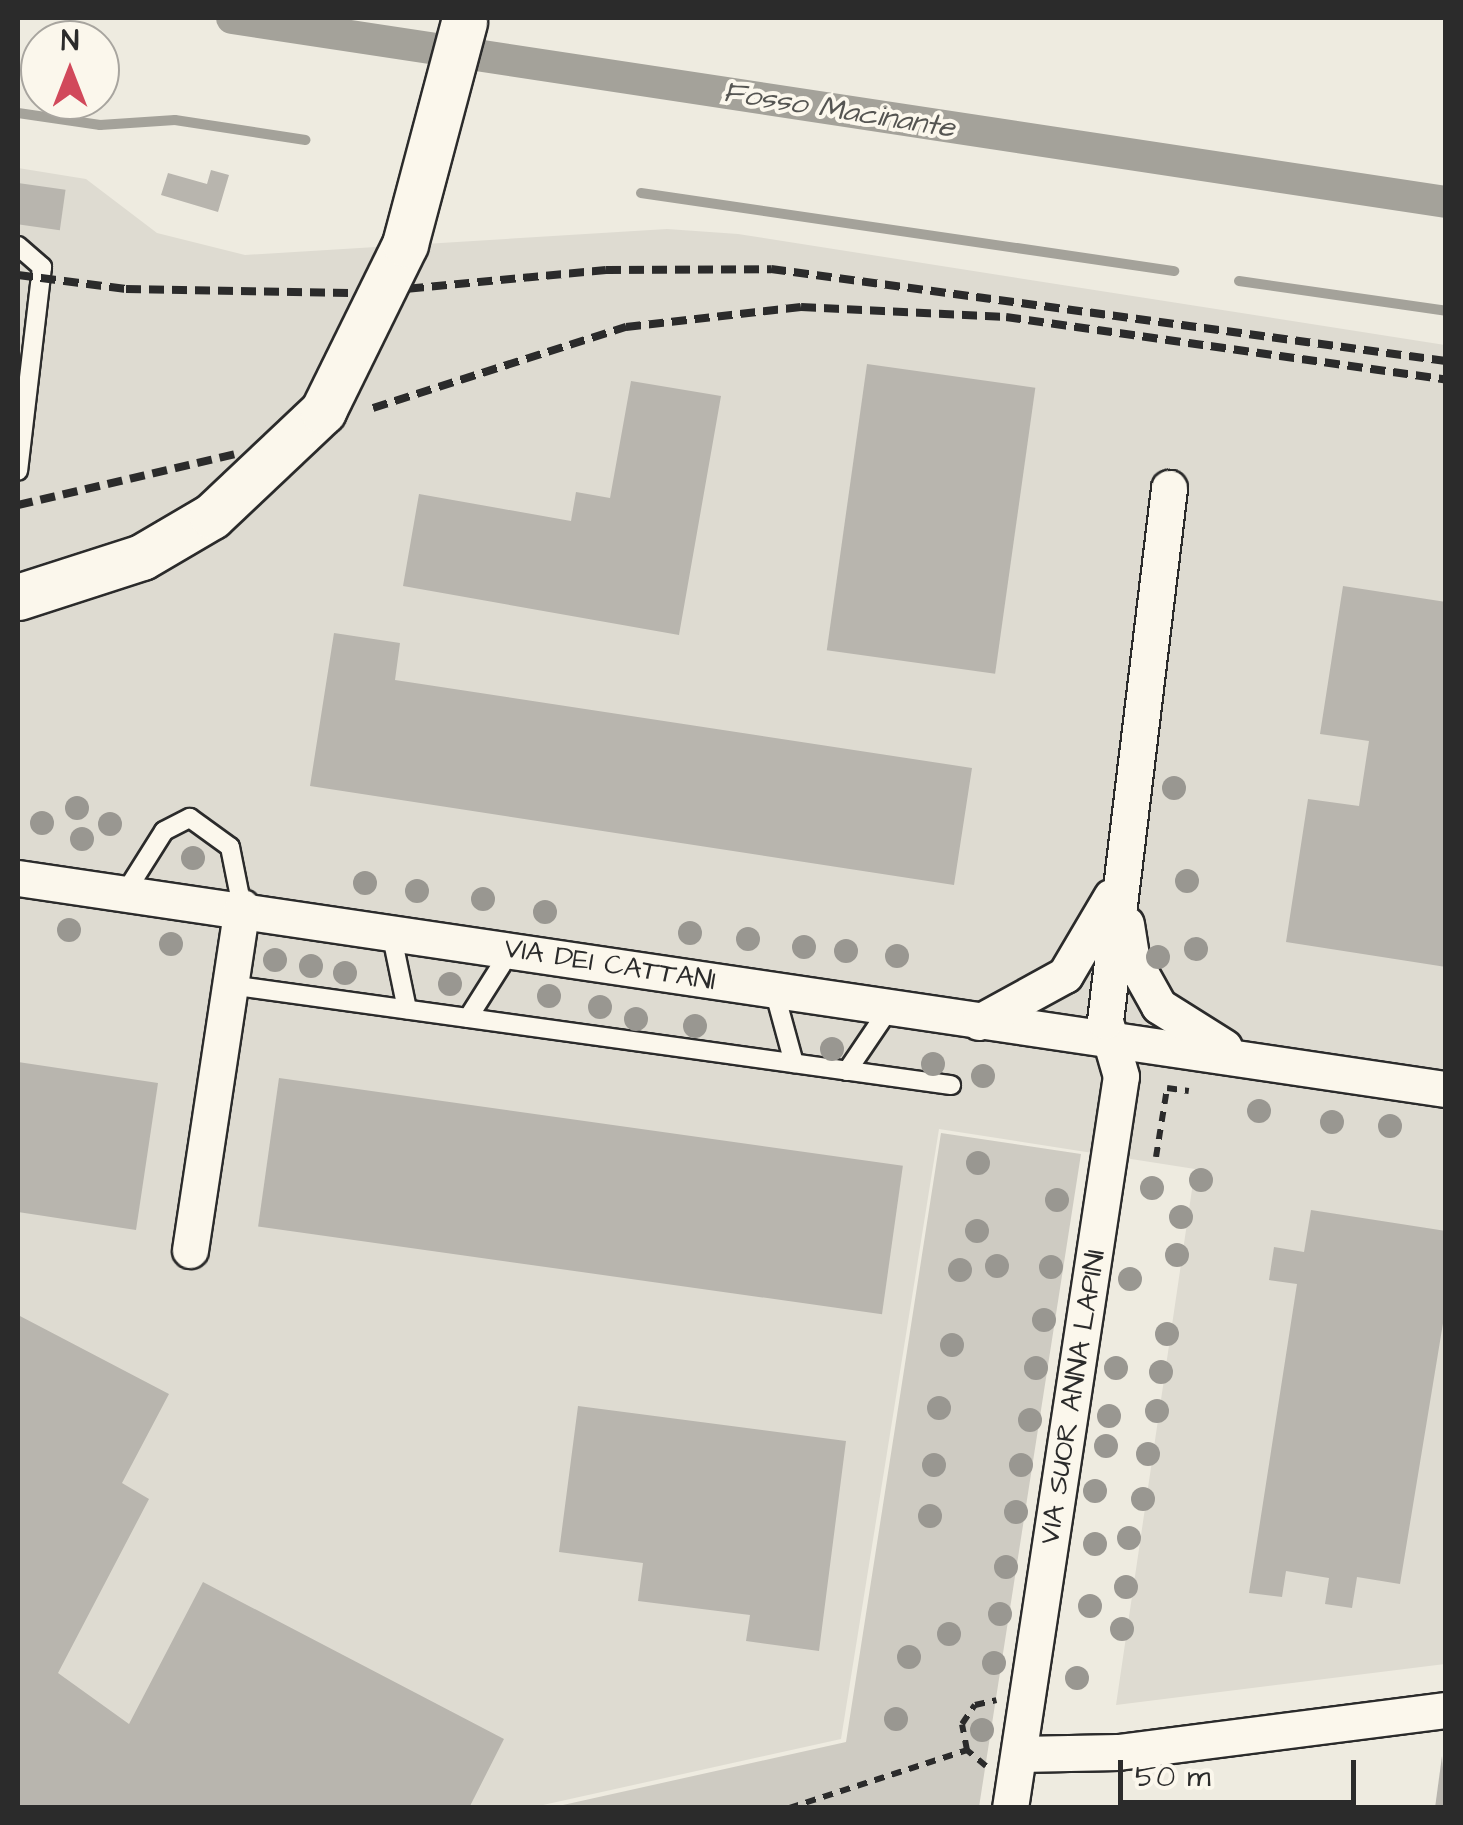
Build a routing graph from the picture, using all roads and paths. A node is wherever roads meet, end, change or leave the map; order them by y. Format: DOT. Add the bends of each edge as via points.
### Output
graph roads {
  1 [pos="464,22"];
  2 [pos="18,246"];
  3 [pos="18,471"];
  4 [pos="1170,488"];
  5 [pos="18,596"];
  6 [pos="1122,873"];
  7 [pos="18,878"];
  8 [pos="125,893"];
  9 [pos="242,907"];
  10 [pos="391,932"];
  11 [pos="511,950"];
  12 [pos="230,985"];
  13 [pos="774,990"];
  14 [pos="889,1008"];
  15 [pos="407,1009"];
  16 [pos="468,1018"];
  17 [pos="979,1022"];
  18 [pos="1108,1042"];
  19 [pos="794,1063"];
  20 [pos="1263,1063"];
  21 [pos="847,1070"];
  22 [pos="951,1085"];
  23 [pos="1446,1089"];
  24 [pos="1188,1091"];
  25 [pos="1156,1156"];
  26 [pos="190,1250"];
  27 [pos="1003,1700"];
  28 [pos="1446,1710"];
  29 [pos="967,1750"];
  30 [pos="1006,1762"];
  31 [pos="789,1808"];
  32 [pos="1010,1808"];
  1 -- 5 [label="street, bridge" via="404,244 323,411 280,461 199,524 130,562"];
  2 -- 3 [label="lane" via="42,266"];
  4 -- 6 [label="street, VIA DEI CATTANI"];
  6 -- 17 [label="street, VIA DEI CATTANI" via="1065,975"];
  6 -- 18 [label="street, VIA DEI CATTANI"];
  6 -- 20 [label="street, VIA DEI CATTANI" via="1130,956 1159,1006 1196,1036"];
  7 -- 8 [label="street, VIA DEI CATTANI"];
  8 -- 9 [label="street, VIA DEI CATTANI"];
  8 -- 9 [label="lane" via="164,831 190,818 230,847"];
  9 -- 10 [label="street, VIA DEI CATTANI"];
  9 -- 12 [label="street"];
  10 -- 11 [label="street, VIA DEI CATTANI"];
  10 -- 15 [label="lane"];
  11 -- 13 [label="street, VIA DEI CATTANI"];
  11 -- 16 [label="lane"];
  12 -- 15 [label="lane"];
  12 -- 26 [label="street"];
  13 -- 14 [label="street, VIA DEI CATTANI"];
  13 -- 19 [label="lane"];
  14 -- 17 [label="street, VIA DEI CATTANI"];
  14 -- 21 [label="lane"];
  15 -- 16 [label="lane"];
  16 -- 19 [label="lane"];
  17 -- 18 [label="street, VIA DEI CATTANI"];
  18 -- 20 [label="street, VIA DEI CATTANI"];
  18 -- 30 [label="street, VIA SUOR ANNA LAPINI" via="1121,1076"];
  19 -- 21 [label="lane"];
  20 -- 23 [label="street, VIA DEI CATTANI"];
  21 -- 22 [label="lane"];
  24 -- 25 [label="path" via="1167,1088"];
  27 -- 29 [label="path" via="967,1713"];
  28 -- 30 [label="street"];
  29 -- 30 [label="path"];
  29 -- 31 [label="path"];
  30 -- 32 [label="street, VIA SUOR ANNA LAPINI"];
}
